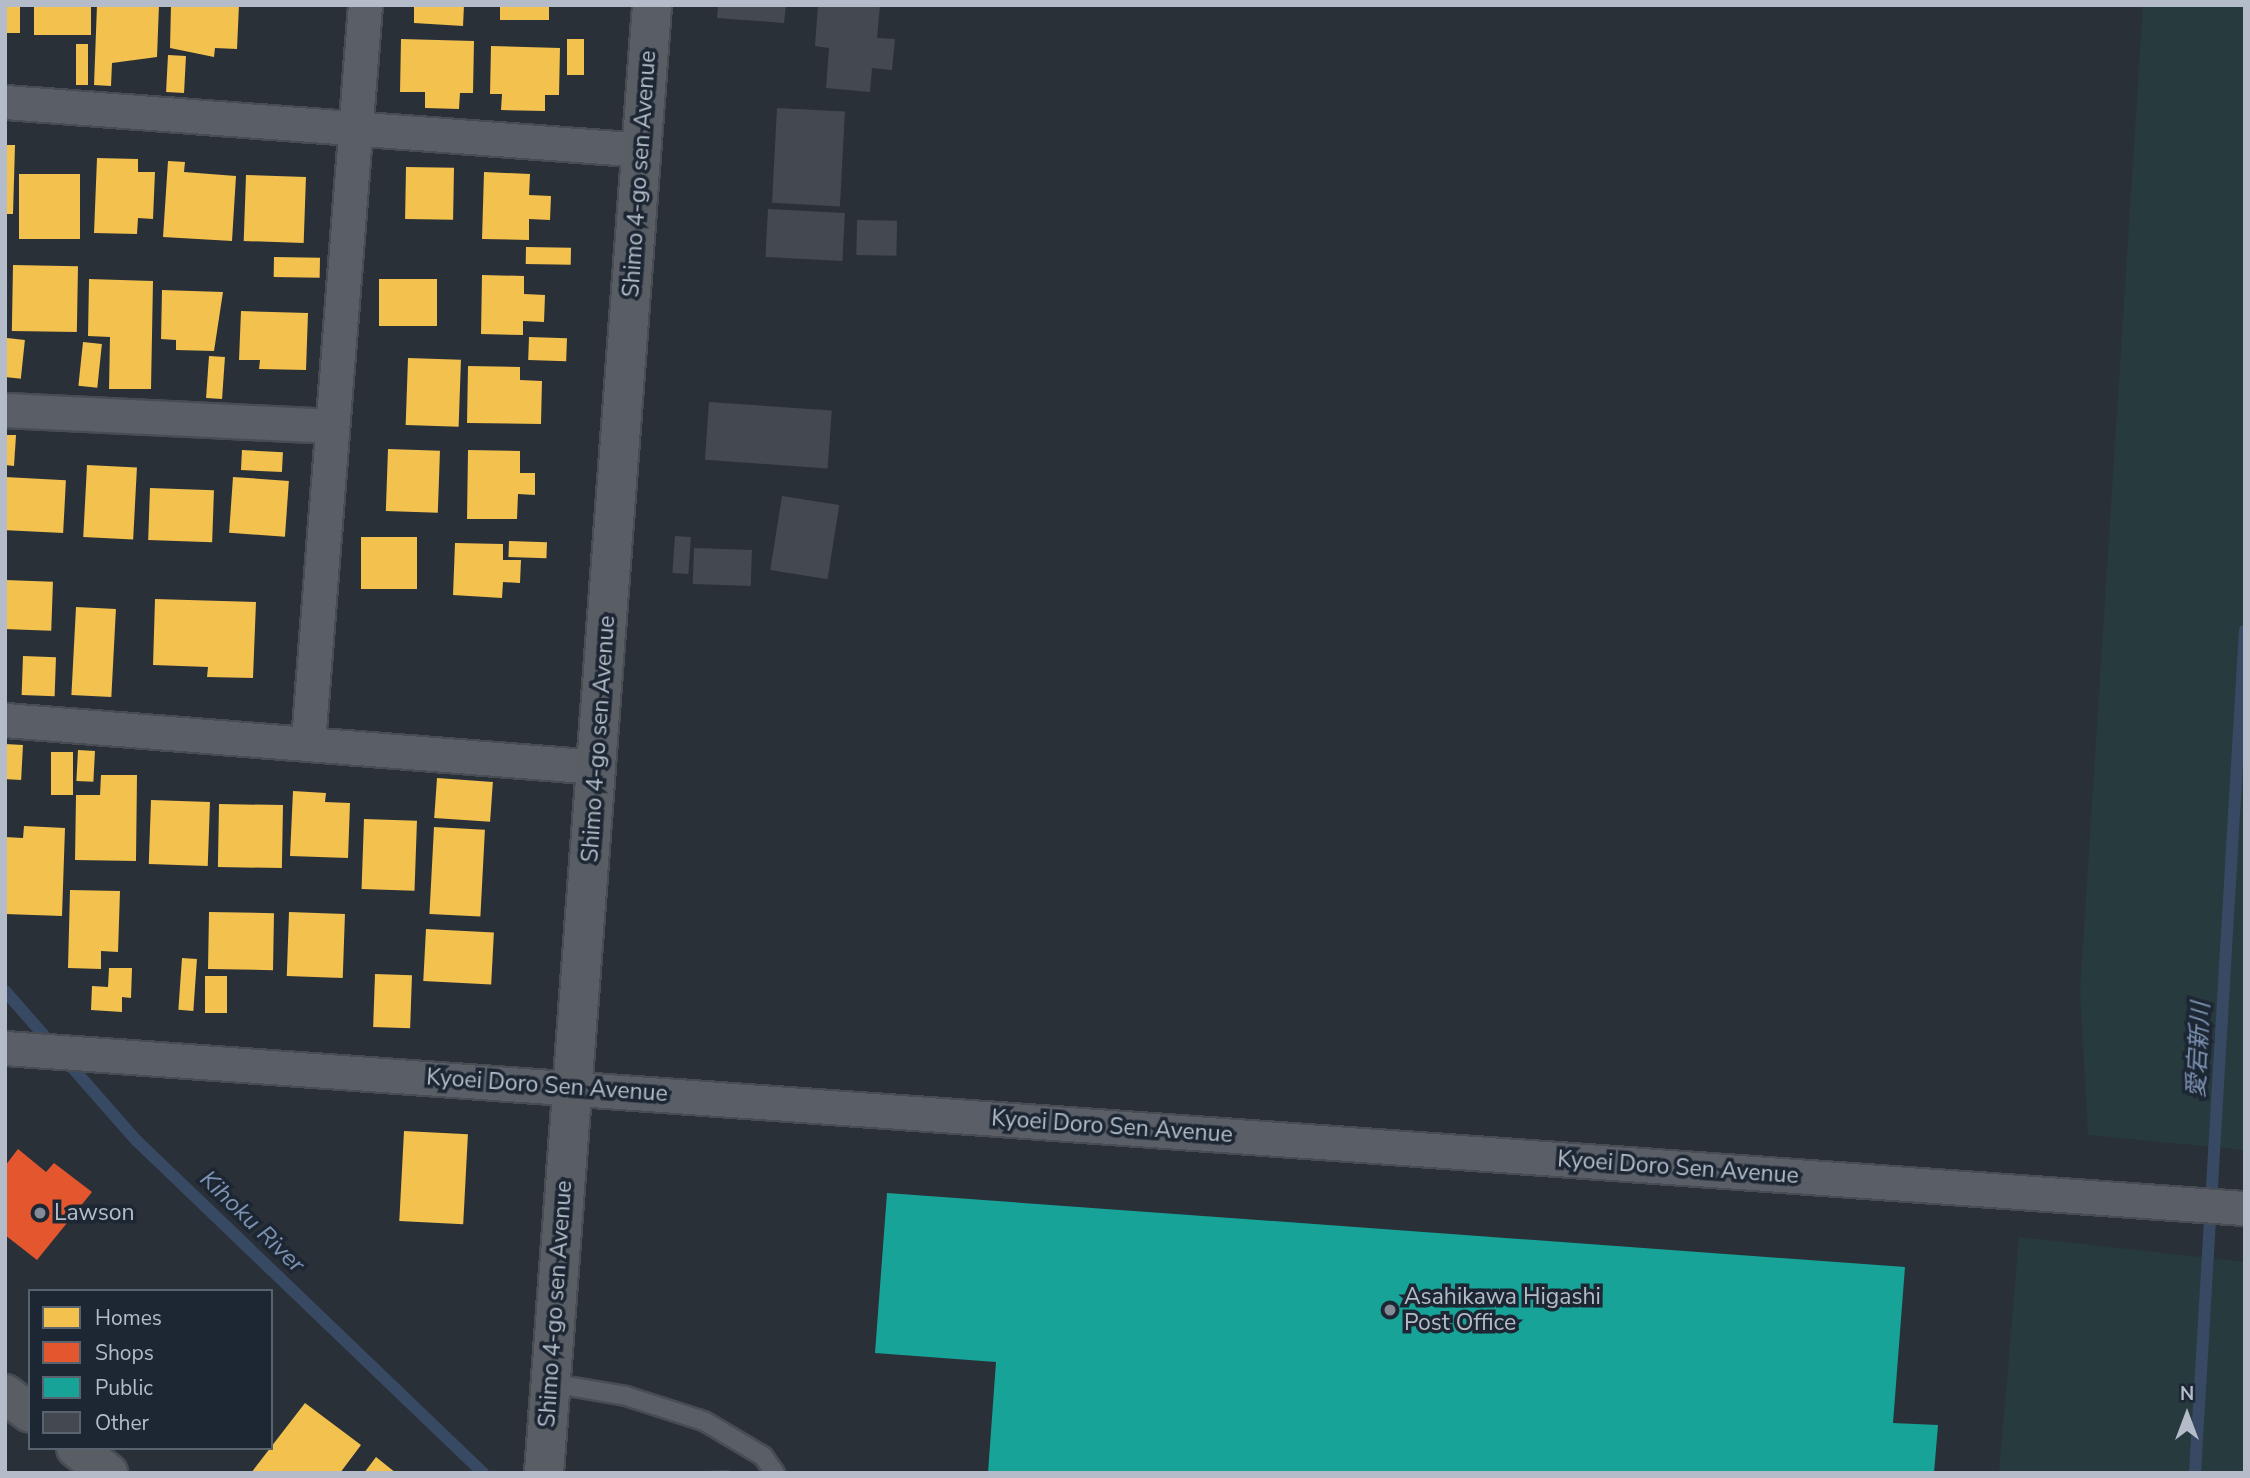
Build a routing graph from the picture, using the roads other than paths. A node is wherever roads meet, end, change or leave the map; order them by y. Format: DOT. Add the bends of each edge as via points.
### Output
graph roads {
  1 [pos="365,5"];
  2 [pos="652,5"];
  3 [pos="5,102"];
  4 [pos="355,128"];
  5 [pos="643,150"];
  6 [pos="5,410"];
  7 [pos="332,426"];
  8 [pos="5,720"];
  9 [pos="308,742"];
  10 [pos="597,767"];
  11 [pos="5,1048"];
  12 [pos="570,1087"];
  13 [pos="2245,1208"];
  14 [pos="550,1382"];
  15 [pos="5,1394"];
  16 [pos="28,1411"];
  17 [pos="79,1450"];
  18 [pos="544,1472"];
  19 [pos="108,1473"];
  20 [pos="775,1473"];
  1 -- 4 [label="street"];
  2 -- 5 [label="street, Shimo 4-go sen Avenue"];
  3 -- 4 [label="street"];
  4 -- 5 [label="street"];
  4 -- 7 [label="street"];
  5 -- 10 [label="street, Shimo 4-go sen Avenue"];
  6 -- 7 [label="street"];
  7 -- 9 [label="street"];
  8 -- 9 [label="street"];
  9 -- 10 [label="street"];
  10 -- 12 [label="street, Shimo 4-go sen Avenue"];
  11 -- 12 [label="street, Kyoei Doro Sen Avenue"];
  12 -- 13 [label="street, Kyoei Doro Sen Avenue"];
  12 -- 14 [label="street, Shimo 4-go sen Avenue"];
  14 -- 18 [label="street, Shimo 4-go sen Avenue"];
  14 -- 20 [label="lane" via="626,1396 704,1421 764,1456"];
  15 -- 16 [label="street"];
  17 -- 19 [label="street"];
}
